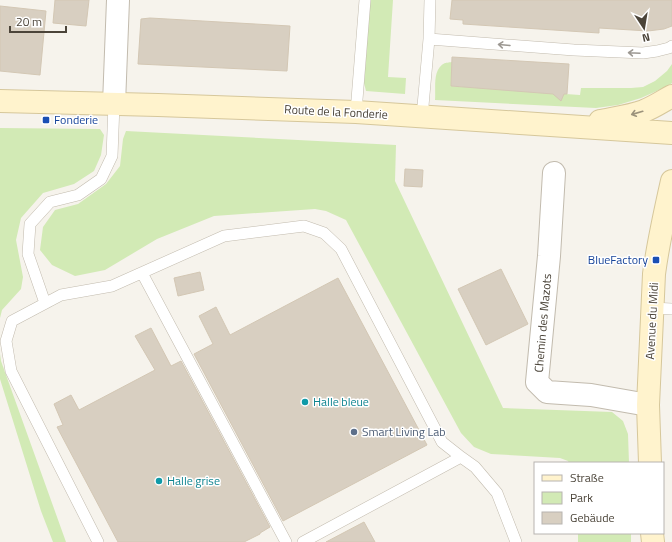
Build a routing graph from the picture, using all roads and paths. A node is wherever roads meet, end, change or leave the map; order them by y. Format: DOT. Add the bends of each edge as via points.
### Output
graph roads {
  1 [pos="118,0"];
  2 [pos="365,0"];
  3 [pos="430,0"];
  4 [pos="429,38"];
  5 [pos="672,46"];
  6 [pos="672,96"];
  7 [pos="0,101"];
  8 [pos="114,104"];
  9 [pos="356,112"];
  10 [pos="422,116"];
  11 [pos="567,126"];
  12 [pos="672,133"];
  13 [pos="554,173"];
  14 [pos="672,181"];
  15 [pos="142,273"];
  16 [pos="45,303"];
  17 [pos="662,309"];
  18 [pos="648,405"];
  19 [pos="461,458"];
  20 [pos="650,462"];
  21 [pos="98,542"];
  22 [pos="286,542"];
  23 [pos="303,542"];
  24 [pos="516,542"];
  1 -- 8 [label="street"];
  2 -- 9 [label="lane"];
  3 -- 4 [label="lane"];
  5 -- 4 [label="lane, one-way" via="643,53"];
  4 -- 10 [label="lane"];
  6 -- 11 [label="main road, one-way" via="643,111 623,117"];
  7 -- 8 [label="main road, Route de la Fonderie"];
  8 -- 9 [label="main road, Route de la Fonderie"];
  8 -- 16 [label="lane" via="112,156 101,179 78,195 50,202 30,224 28,254"];
  9 -- 10 [label="main road, Route de la Fonderie"];
  10 -- 11 [label="main road, Route de la Fonderie"];
  11 -- 12 [label="main road, Route de la Fonderie"];
  13 -- 18 [label="street, Chemin des Mazots" via="537,382 548,392 591,395"];
  14 -- 17 [label="main road, Avenue du Midi" via="656,260"];
  15 -- 16 [label="lane" via="112,286 61,295"];
  15 -- 19 [label="lane" via="224,236 304,226 324,233 341,249 442,442"];
  15 -- 22 [label="lane"];
  16 -- 21 [label="lane" via="12,321 6,341 11,370"];
  17 -- 18 [label="main road, Avenue du Midi"];
  18 -- 20 [label="main road, Avenue du Midi"];
  19 -- 23 [label="lane"];
  19 -- 24 [label="lane" via="475,467 497,493"];
}
